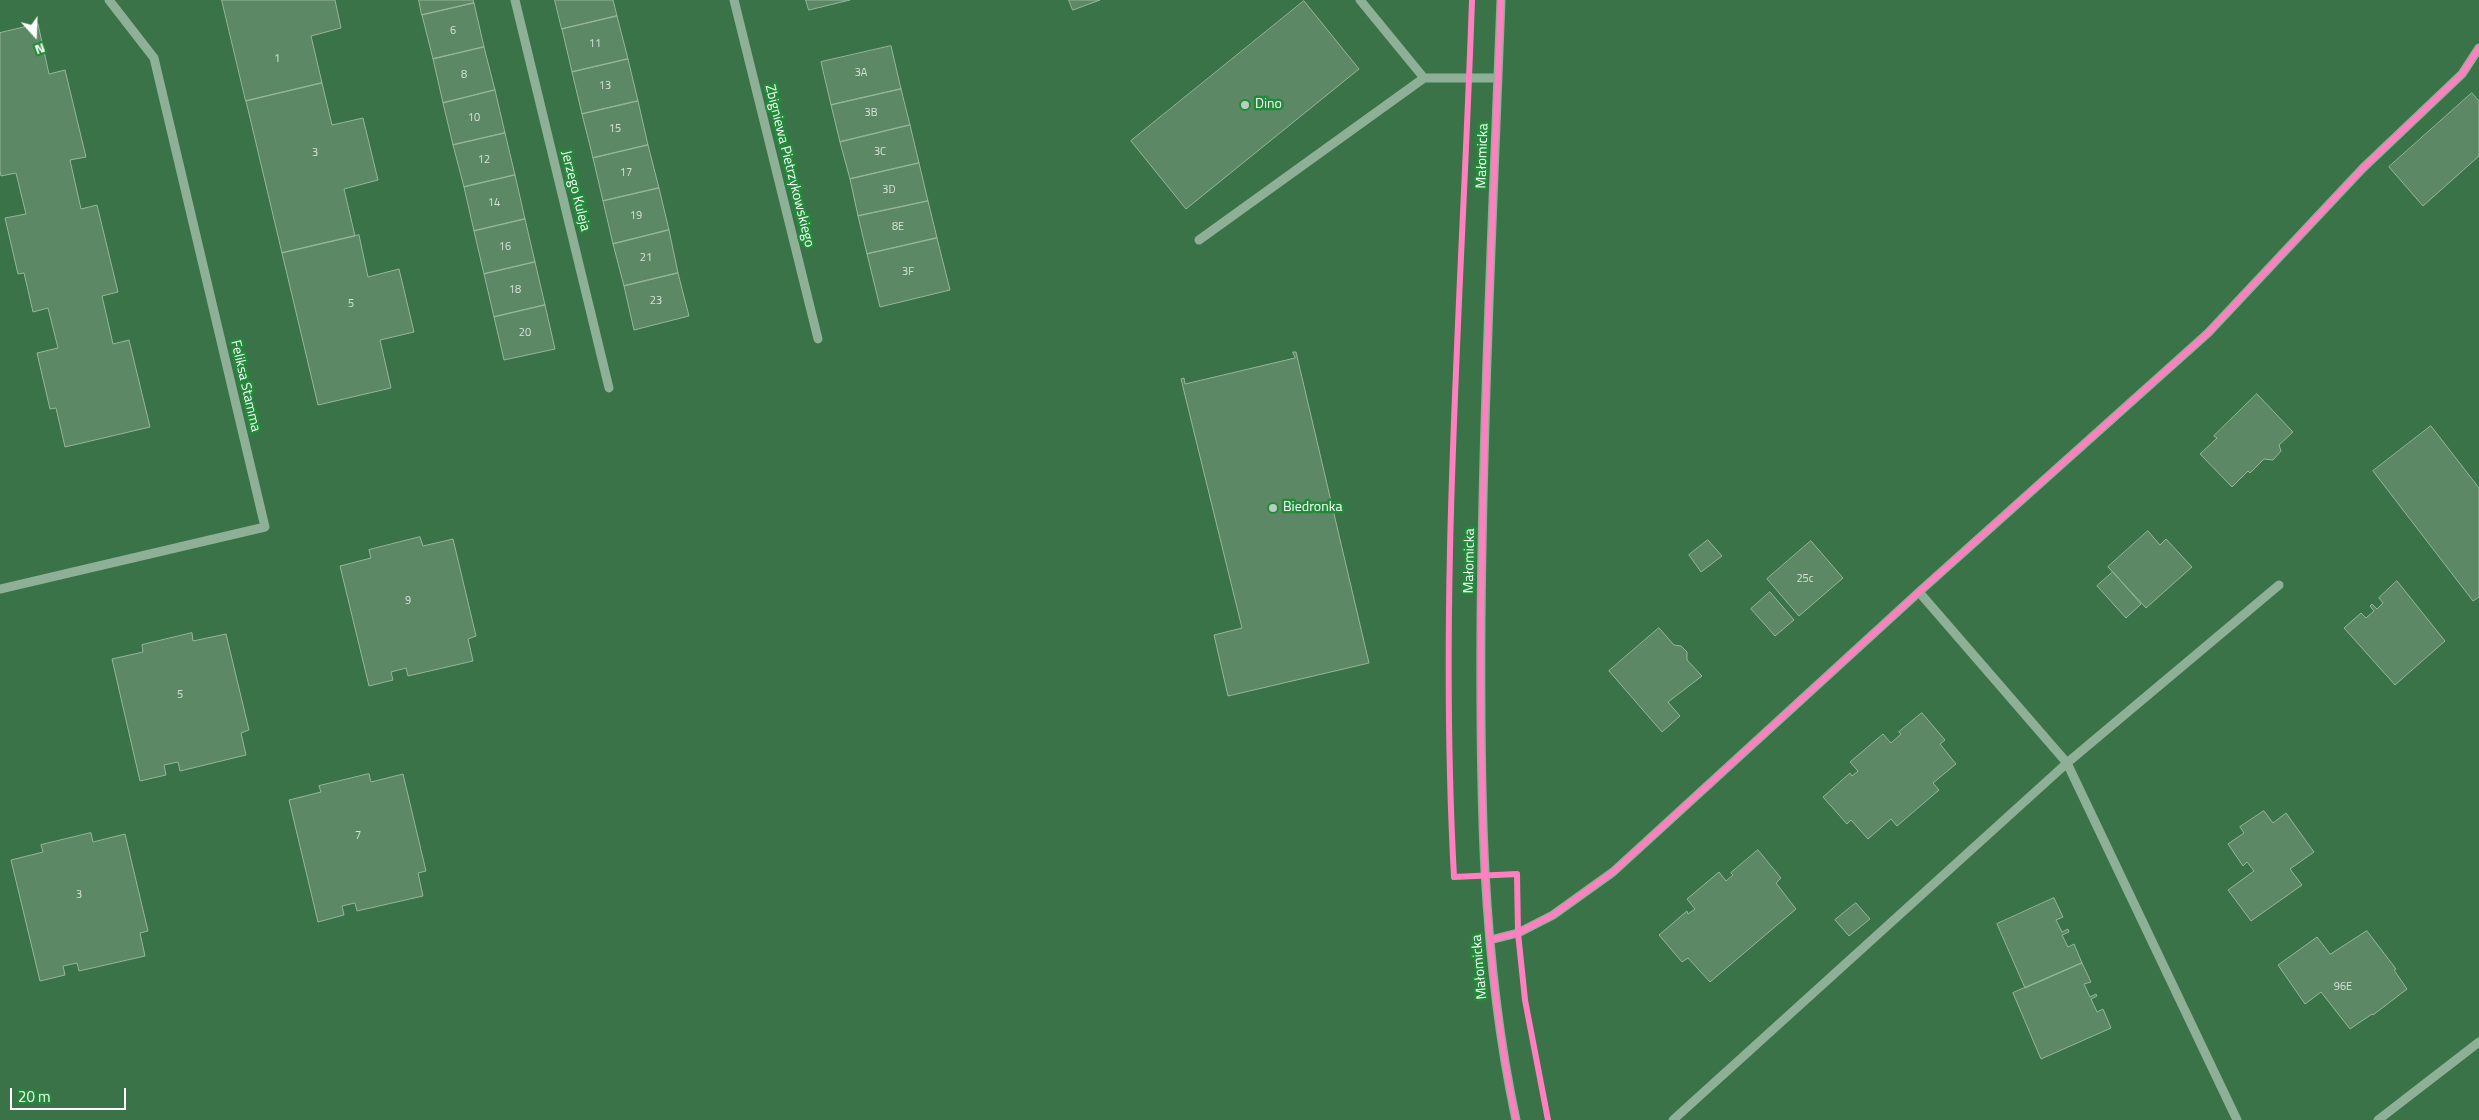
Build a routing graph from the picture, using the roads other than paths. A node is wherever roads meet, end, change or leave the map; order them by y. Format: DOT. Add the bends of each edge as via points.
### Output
graph roads {
  1 [pos="109,0"];
  2 [pos="515,0"];
  3 [pos="734,0"];
  4 [pos="1360,0"];
  5 [pos="1501,0"];
  6 [pos="2479,48"];
  7 [pos="1424,78"];
  8 [pos="1498,78"];
  9 [pos="1199,240"];
  10 [pos="818,339"];
  11 [pos="609,388"];
  12 [pos="2279,585"];
  13 [pos="0,589"];
  14 [pos="1919,592"];
  15 [pos="2067,763"];
  16 [pos="1490,940"];
  17 [pos="2479,1042"];
  18 [pos="1516,1120"];
  19 [pos="1673,1120"];
  20 [pos="2237,1120"];
  21 [pos="2378,1120"];
  1 -- 13 [label="street, Feliksa Stamma" via="154,58 265,527"];
  2 -- 11 [label="street, Jerzego Kuleja"];
  3 -- 10 [label="street, Zbigniewa Pietrzykowskiego"];
  4 -- 7 [label="street"];
  5 -- 8 [label="street, Małomicka"];
  6 -- 14 [label="street" via="2462,74 2363,168 2208,333"];
  7 -- 8 [label="street"];
  7 -- 9 [label="street"];
  8 -- 16 [label="street, Małomicka" via="1482,569 1481,733"];
  12 -- 15 [label="street"];
  14 -- 15 [label="street"];
  14 -- 16 [label="street" via="1613,872 1553,915 1518,934"];
  15 -- 19 [label="street"];
  15 -- 20 [label="street"];
  16 -- 18 [label="street, Małomicka" via="1497,1014"];
  17 -- 21 [label="street"];
}
